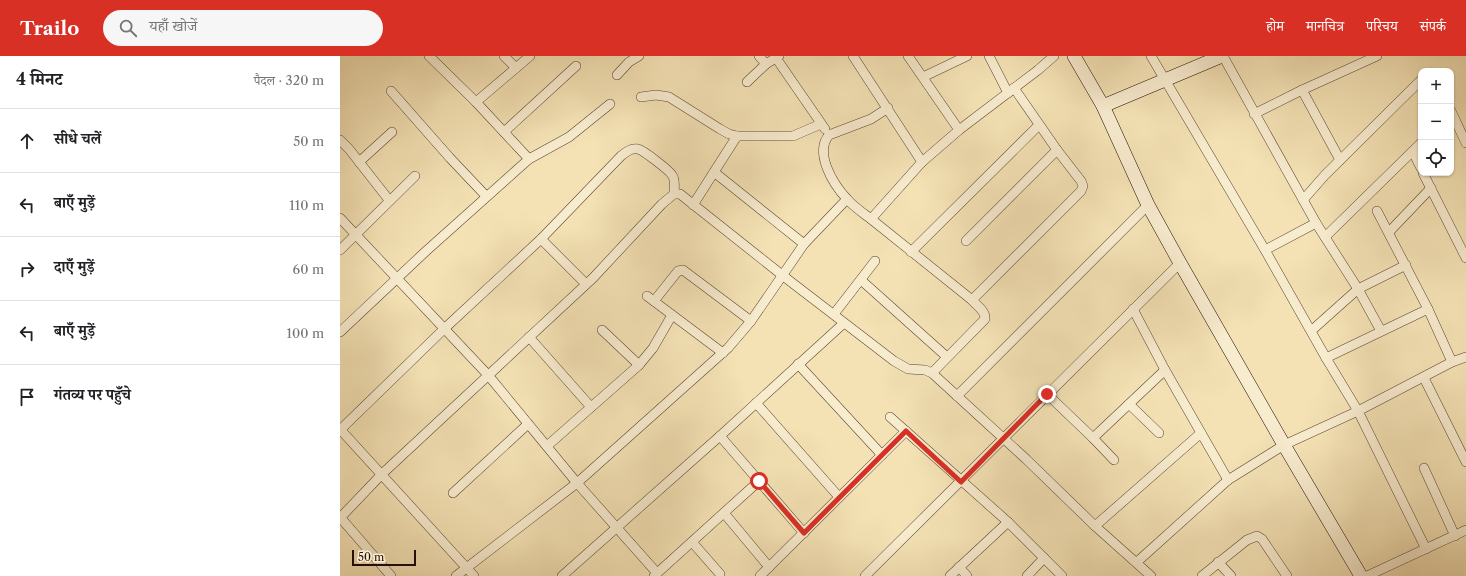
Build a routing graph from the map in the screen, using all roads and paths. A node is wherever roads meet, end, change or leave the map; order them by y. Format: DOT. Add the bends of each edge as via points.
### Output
graph roads {
  1 [pos="429,56"];
  2 [pos="504,56"];
  3 [pos="530,56"];
  4 [pos="639,56"];
  5 [pos="759,56"];
  6 [pos="853,56"];
  7 [pos="908,56"];
  8 [pos="967,56"];
  9 [pos="989,56"];
  10 [pos="1054,56"];
  11 [pos="1074,56"];
  12 [pos="1151,56"];
  13 [pos="1222,56"];
  14 [pos="1377,56"];
  15 [pos="778,57"];
  16 [pos="766,64"];
  17 [pos="576,66"];
  18 [pos="516,68"];
  19 [pos="617,75"];
  20 [pos="923,77"];
  21 [pos="1164,80"];
  22 [pos="747,82"];
  23 [pos="1418,83"];
  24 [pos="1011,90"];
  25 [pos="1302,90"];
  26 [pos="391,91"];
  27 [pos="641,97"];
  28 [pos="476,102"];
  29 [pos="610,104"];
  30 [pos="1103,106"];
  31 [pos="888,108"];
  32 [pos="1254,114"];
  33 [pos="1454,118"];
  34 [pos="821,124"];
  35 [pos="1039,125"];
  36 [pos="959,130"];
  37 [pos="392,132"];
  38 [pos="504,132"];
  39 [pos="829,135"];
  40 [pos="737,136"];
  41 [pos="340,140"];
  42 [pos="1466,143"];
  43 [pos="1418,146"];
  44 [pos="1057,150"];
  45 [pos="1413,152"];
  46 [pos="528,159"];
  47 [pos="1340,160"];
  48 [pos="359,162"];
  49 [pos="922,162"];
  50 [pos="1418,162"];
  51 [pos="714,172"];
  52 [pos="415,176"];
  53 [pos="1425,176"];
  54 [pos="1431,188"];
  55 [pos="674,194"];
  56 [pos="486,196"];
  57 [pos="847,199"];
  58 [pos="389,200"];
  59 [pos="1303,200"];
  60 [pos="693,205"];
  61 [pos="1148,205"];
  62 [pos="1377,211"];
  63 [pos="340,218"];
  64 [pos="871,219"];
  65 [pos="1316,223"];
  66 [pos="1389,232"];
  67 [pos="356,234"];
  68 [pos="1325,237"];
  69 [pos="541,239"];
  70 [pos="966,241"];
  71 [pos="804,244"];
  72 [pos="340,250"];
  73 [pos="1265,250"];
  74 [pos="911,252"];
  75 [pos="1466,258"];
  76 [pos="875,261"];
  77 [pos="1180,263"];
  78 [pos="1406,265"];
  79 [pos="782,276"];
  80 [pos="397,279"];
  81 [pos="861,280"];
  82 [pos="586,284"];
  83 [pos="1358,289"];
  84 [pos="972,300"];
  85 [pos="1133,309"];
  86 [pos="1428,309"];
  87 [pos="834,314"];
  88 [pos="672,315"];
  89 [pos="751,321"];
  90 [pos="844,323"];
  91 [pos="444,329"];
  92 [pos="602,330"];
  93 [pos="1381,331"];
  94 [pos="340,332"];
  95 [pos="1311,332"];
  96 [pos="529,337"];
  97 [pos="723,353"];
  98 [pos="947,357"];
  99 [pos="1466,357"];
  100 [pos="1326,358"];
  101 [pos="1452,362"];
  102 [pos="798,364"];
  103 [pos="639,365"];
  104 [pos="1165,370"];
  105 [pos="932,373"];
  106 [pos="488,374"];
  107 [pos="1424,378"];
  108 [pos="1047,394"];
  109 [pos="957,396"];
  110 [pos="756,403"];
  111 [pos="1129,404"];
  112 [pos="591,407"];
  113 [pos="1358,411"];
  114 [pos="890,417"];
  115 [pos="528,424"];
  116 [pos="340,430"];
  117 [pos="906,431"];
  118 [pos="1159,433"];
  119 [pos="1201,433"];
  120 [pos="720,436"];
  121 [pos="1092,438"];
  122 [pos="1004,439"];
  123 [pos="1284,445"];
  124 [pos="547,446"];
  125 [pos="882,455"];
  126 [pos="1114,460"];
  127 [pos="1466,462"];
  128 [pos="1424,468"];
  129 [pos="382,474"];
  130 [pos="1228,480"];
  131 [pos="759,481"];
  132 [pos="961,482"];
  133 [pos="577,483"];
  134 [pos="454,492"];
  135 [pos="839,497"];
  136 [pos="724,513"];
  137 [pos="340,518"];
  138 [pos="1008,522"];
  139 [pos="1095,526"];
  140 [pos="617,528"];
  141 [pos="1466,530"];
  142 [pos="804,533"];
  143 [pos="1455,536"];
  144 [pos="692,542"];
  145 [pos="1426,549"];
  146 [pos="1044,558"];
  147 [pos="1137,562"];
  148 [pos="1218,562"];
  149 [pos="467,567"];
  150 [pos="959,567"];
  151 [pos="769,568"];
  152 [pos="720,574"];
  153 [pos="655,575"];
  154 [pos="391,576"];
  155 [pos="456,576"];
  156 [pos="474,576"];
  157 [pos="562,576"];
  158 [pos="760,576"];
  159 [pos="865,576"];
  160 [pos="950,576"];
  161 [pos="967,576"];
  162 [pos="1027,576"];
  163 [pos="1062,576"];
  164 [pos="1151,576"];
  165 [pos="1202,576"];
  166 [pos="1231,576"];
  167 [pos="1287,576"];
  168 [pos="1361,576"];
  169 [pos="1367,576"];
  1 -- 28 [label="street"];
  2 -- 18 [label="street"];
  3 -- 18 [label="street"];
  4 -- 19 [label="street"];
  5 -- 16 [label="street"];
  6 -- 31 [label="street"];
  7 -- 20 [label="street"];
  8 -- 20 [label="street"];
  9 -- 24 [label="street"];
  10 -- 24 [label="street"];
  11 -- 30 [label="street"];
  12 -- 21 [label="street"];
  13 -- 21 [label="street"];
  13 -- 32 [label="street"];
  14 -- 25 [label="street"];
  15 -- 16 [label="street"];
  15 -- 34 [label="street"];
  16 -- 22 [label="street"];
  17 -- 38 [label="street"];
  18 -- 28 [label="street"];
  20 -- 36 [label="street"];
  21 -- 30 [label="street"];
  21 -- 73 [label="street"];
  23 -- 47 [label="street"];
  24 -- 35 [label="street"];
  24 -- 36 [label="street"];
  25 -- 32 [label="street"];
  25 -- 47 [label="street"];
  26 -- 56 [label="street"];
  27 -- 40 [label="street" via="669,97 720,129"];
  28 -- 38 [label="street"];
  29 -- 46 [label="street" via="569,137"];
  30 -- 61 [label="street"];
  31 -- 39 [label="street" via="871,119"];
  31 -- 49 [label="street"];
  32 -- 59 [label="street"];
  33 -- 42 [label="street"];
  34 -- 39 [label="street"];
  34 -- 40 [label="street" via="793,136"];
  35 -- 44 [label="street"];
  35 -- 74 [label="street"];
  36 -- 49 [label="street"];
  37 -- 48 [label="street"];
  38 -- 46 [label="street"];
  39 -- 57 [label="street" via="823,148 826,162 834,181"];
  40 -- 51 [label="street"];
  41 -- 48 [label="street"];
  43 -- 45 [label="street"];
  44 -- 70 [label="street"];
  44 -- 84 [label="street" via="1081,181 1081,191"];
  45 -- 50 [label="street"];
  45 -- 68 [label="street"];
  46 -- 56 [label="street"];
  47 -- 59 [label="street"];
  48 -- 58 [label="street"];
  49 -- 64 [label="street"];
  51 -- 60 [label="street"];
  51 -- 71 [label="street"];
  52 -- 58 [label="street"];
  53 -- 54 [label="street"];
  54 -- 66 [label="street"];
  54 -- 75 [label="street"];
  55 -- 60 [label="street" via="680,194"];
  55 -- 69 [label="street" via="675,183 672,175 644,151 633,149 621,156"];
  55 -- 82 [label="street"];
  56 -- 80 [label="street"];
  57 -- 64 [label="street"];
  57 -- 71 [label="street"];
  58 -- 67 [label="street"];
  59 -- 65 [label="street"];
  60 -- 79 [label="street"];
  61 -- 77 [label="street"];
  61 -- 109 [label="street"];
  62 -- 66 [label="street"];
  63 -- 67 [label="street"];
  64 -- 74 [label="street"];
  65 -- 68 [label="street"];
  65 -- 73 [label="street"];
  66 -- 78 [label="street"];
  67 -- 72 [label="street"];
  67 -- 80 [label="street"];
  68 -- 83 [label="street"];
  69 -- 82 [label="street"];
  69 -- 91 [label="street"];
  71 -- 79 [label="street"];
  73 -- 95 [label="street"];
  74 -- 84 [label="street"];
  76 -- 81 [label="street"];
  77 -- 85 [label="street"];
  77 -- 123 [label="street"];
  78 -- 83 [label="street"];
  78 -- 86 [label="street"];
  79 -- 87 [label="street"];
  79 -- 89 [label="street"];
  80 -- 91 [label="street"];
  80 -- 94 [label="street"];
  81 -- 87 [label="street"];
  81 -- 98 [label="street"];
  82 -- 96 [label="street"];
  83 -- 93 [label="street"];
  83 -- 95 [label="street"];
  84 -- 98 [label="street" via="984,312 985,319"];
  85 -- 104 [label="street"];
  85 -- 108 [label="street"];
  86 -- 93 [label="street"];
  86 -- 101 [label="street"];
  87 -- 90 [label="street"];
  88 -- 89 [label="street" via="651,298 678,271 683,270"];
  88 -- 97 [label="street"];
  88 -- 103 [label="street" via="653,348"];
  89 -- 97 [label="street"];
  90 -- 102 [label="street"];
  90 -- 105 [label="street" via="901,366"];
  91 -- 106 [label="street"];
  91 -- 116 [label="street"];
  92 -- 103 [label="street"];
  93 -- 100 [label="street"];
  95 -- 100 [label="street"];
  96 -- 106 [label="street"];
  96 -- 112 [label="street"];
  97 -- 133 [label="street"];
  98 -- 105 [label="street"];
  99 -- 101 [label="street"];
  100 -- 113 [label="street"];
  101 -- 107 [label="street"];
  102 -- 110 [label="street"];
  102 -- 125 [label="street"];
  103 -- 112 [label="street"];
  104 -- 111 [label="street"];
  104 -- 119 [label="street"];
  105 -- 109 [label="street"];
  106 -- 115 [label="street"];
  106 -- 129 [label="street"];
  107 -- 113 [label="street"];
  107 -- 127 [label="street"];
  108 -- 121 [label="street"];
  108 -- 122 [label="street"];
  109 -- 122 [label="street"];
  110 -- 120 [label="street"];
  110 -- 135 [label="street"];
  111 -- 118 [label="street"];
  111 -- 121 [label="street"];
  112 -- 124 [label="street"];
  113 -- 123 [label="street"];
  113 -- 145 [label="street"];
  114 -- 117 [label="street"];
  115 -- 124 [label="street"];
  115 -- 134 [label="street"];
  116 -- 129 [label="street"];
  117 -- 125 [label="street"];
  117 -- 132 [label="street"];
  119 -- 130 [label="street"];
  119 -- 139 [label="street"];
  120 -- 131 [label="street"];
  120 -- 140 [label="street"];
  121 -- 126 [label="street"];
  122 -- 132 [label="street"];
  122 -- 139 [label="street"];
  123 -- 130 [label="street"];
  123 -- 168 [label="street"];
  124 -- 133 [label="street"];
  125 -- 135 [label="street"];
  128 -- 143 [label="street"];
  129 -- 137 [label="street"];
  129 -- 149 [label="street"];
  130 -- 147 [label="street"];
  131 -- 136 [label="street"];
  131 -- 142 [label="street"];
  132 -- 138 [label="street"];
  132 -- 159 [label="street"];
  133 -- 140 [label="street"];
  133 -- 149 [label="street"];
  135 -- 142 [label="street"];
  136 -- 144 [label="street"];
  136 -- 151 [label="street"];
  137 -- 154 [label="street"];
  138 -- 146 [label="street"];
  138 -- 150 [label="street"];
  139 -- 147 [label="street"];
  140 -- 153 [label="street"];
  140 -- 157 [label="street"];
  141 -- 143 [label="street"];
  142 -- 151 [label="street"];
  143 -- 145 [label="street"];
  144 -- 152 [label="street"];
  144 -- 153 [label="street"];
  145 -- 169 [label="street"];
  146 -- 162 [label="street"];
  146 -- 163 [label="street"];
  147 -- 164 [label="street"];
  148 -- 165 [label="street"];
  148 -- 166 [label="street"];
  148 -- 167 [label="street" via="1247,540 1257,536 1276,557"];
  149 -- 155 [label="street"];
  149 -- 156 [label="street"];
  150 -- 160 [label="street"];
  150 -- 161 [label="street"];
  151 -- 158 [label="street"];
}
